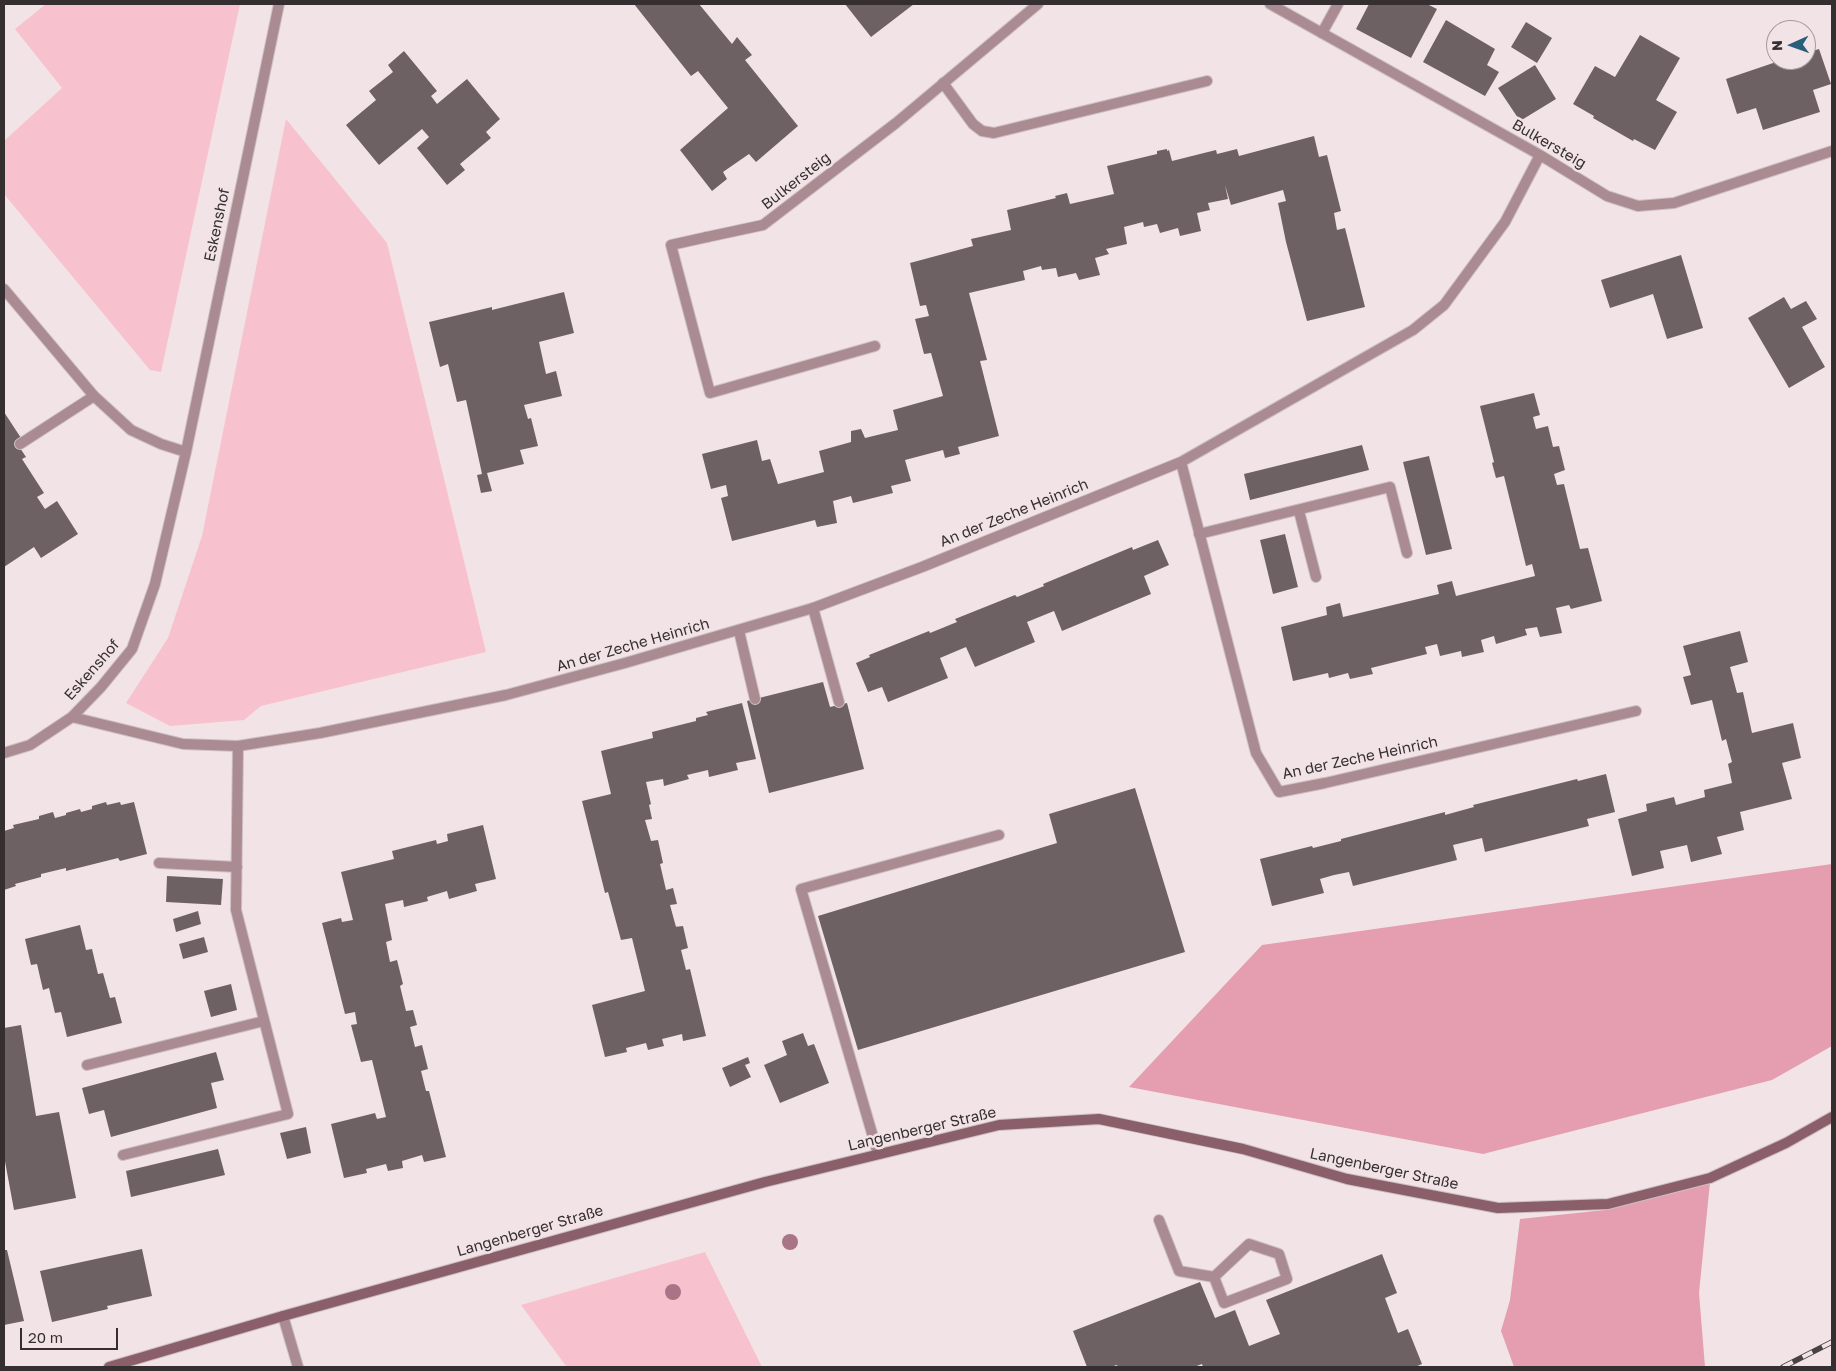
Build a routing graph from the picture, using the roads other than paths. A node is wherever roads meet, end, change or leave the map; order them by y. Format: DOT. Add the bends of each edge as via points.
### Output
graph roads {
  1 [pos="279,4"];
  2 [pos="1038,4"];
  3 [pos="1270,4"];
  4 [pos="1338,4"];
  5 [pos="1322,33"];
  6 [pos="1207,81"];
  7 [pos="943,83"];
  8 [pos="1832,151"];
  9 [pos="1540,154"];
  10 [pos="4,288"];
  11 [pos="875,346"];
  12 [pos="94,396"];
  13 [pos="20,444"];
  14 [pos="186,452"];
  15 [pos="1181,462"];
  16 [pos="1299,511"];
  17 [pos="1199,534"];
  18 [pos="1407,553"];
  19 [pos="1316,577"];
  20 [pos="812,608"];
  21 [pos="739,631"];
  22 [pos="755,699"];
  23 [pos="839,702"];
  24 [pos="1636,711"];
  25 [pos="72,717"];
  26 [pos="238,746"];
  27 [pos="4,753"];
  28 [pos="999,835"];
  29 [pos="159,864"];
  30 [pos="237,867"];
  31 [pos="264,1021"];
  32 [pos="87,1065"];
  33 [pos="1832,1117"];
  34 [pos="878,1154"];
  35 [pos="123,1155"];
  36 [pos="1160,1220"];
  37 [pos="1214,1277"];
  38 [pos="283,1316"];
  39 [pos="109,1367"];
  40 [pos="298,1367"];
  1 -- 14 [label="street, Eskenshof"];
  2 -- 7 [label="street, Bulkersteig"];
  3 -- 5 [label="street, Bulkersteig"];
  4 -- 5 [label="street"];
  5 -- 9 [label="street, Bulkersteig"];
  6 -- 7 [label="street" via="994,133 982,131 973,124"];
  7 -- 11 [label="street, Bulkersteig" via="763,226 671,245 710,393"];
  8 -- 9 [label="street, Bulkersteig" via="1674,203 1638,206 1608,196"];
  9 -- 15 [label="street, An der Zeche Heinrich" via="1505,222 1444,305 1413,330"];
  10 -- 12 [label="street"];
  12 -- 13 [label="street"];
  12 -- 14 [label="street" via="131,430"];
  14 -- 25 [label="street, Eskenshof" via="155,584 132,649"];
  15 -- 17 [label="street, An der Zeche Heinrich"];
  15 -- 20 [label="street, An der Zeche Heinrich"];
  16 -- 17 [label="street"];
  16 -- 18 [label="street" via="1390,487"];
  16 -- 19 [label="street"];
  17 -- 24 [label="street, An der Zeche Heinrich" via="1256,753 1279,792"];
  20 -- 21 [label="street, An der Zeche Heinrich"];
  20 -- 23 [label="street"];
  21 -- 22 [label="street"];
  21 -- 26 [label="street, An der Zeche Heinrich" via="506,695 320,733"];
  25 -- 26 [label="street, An der Zeche Heinrich" via="183,744"];
  25 -- 27 [label="street, Eskenshof" via="30,745"];
  26 -- 30 [label="street"];
  28 -- 34 [label="street" via="801,889"];
  29 -- 30 [label="street"];
  30 -- 31 [label="street" via="236,910"];
  31 -- 32 [label="street"];
  31 -- 35 [label="street" via="288,1114"];
  33 -- 34 [label="main road, Langenberger Straße" via="1786,1143 1710,1178 1608,1204 1498,1208 1347,1179 1244,1150 1100,1120 998,1125"];
  34 -- 38 [label="main road, Langenberger Straße" via="765,1182"];
  36 -- 37 [label="street" via="1179,1271"];
  37 -- 37 [label="street" via="1250,1244 1279,1254 1287,1280 1224,1303"];
  38 -- 39 [label="main road, Langenberger Straße"];
  38 -- 40 [label="street"];
}
